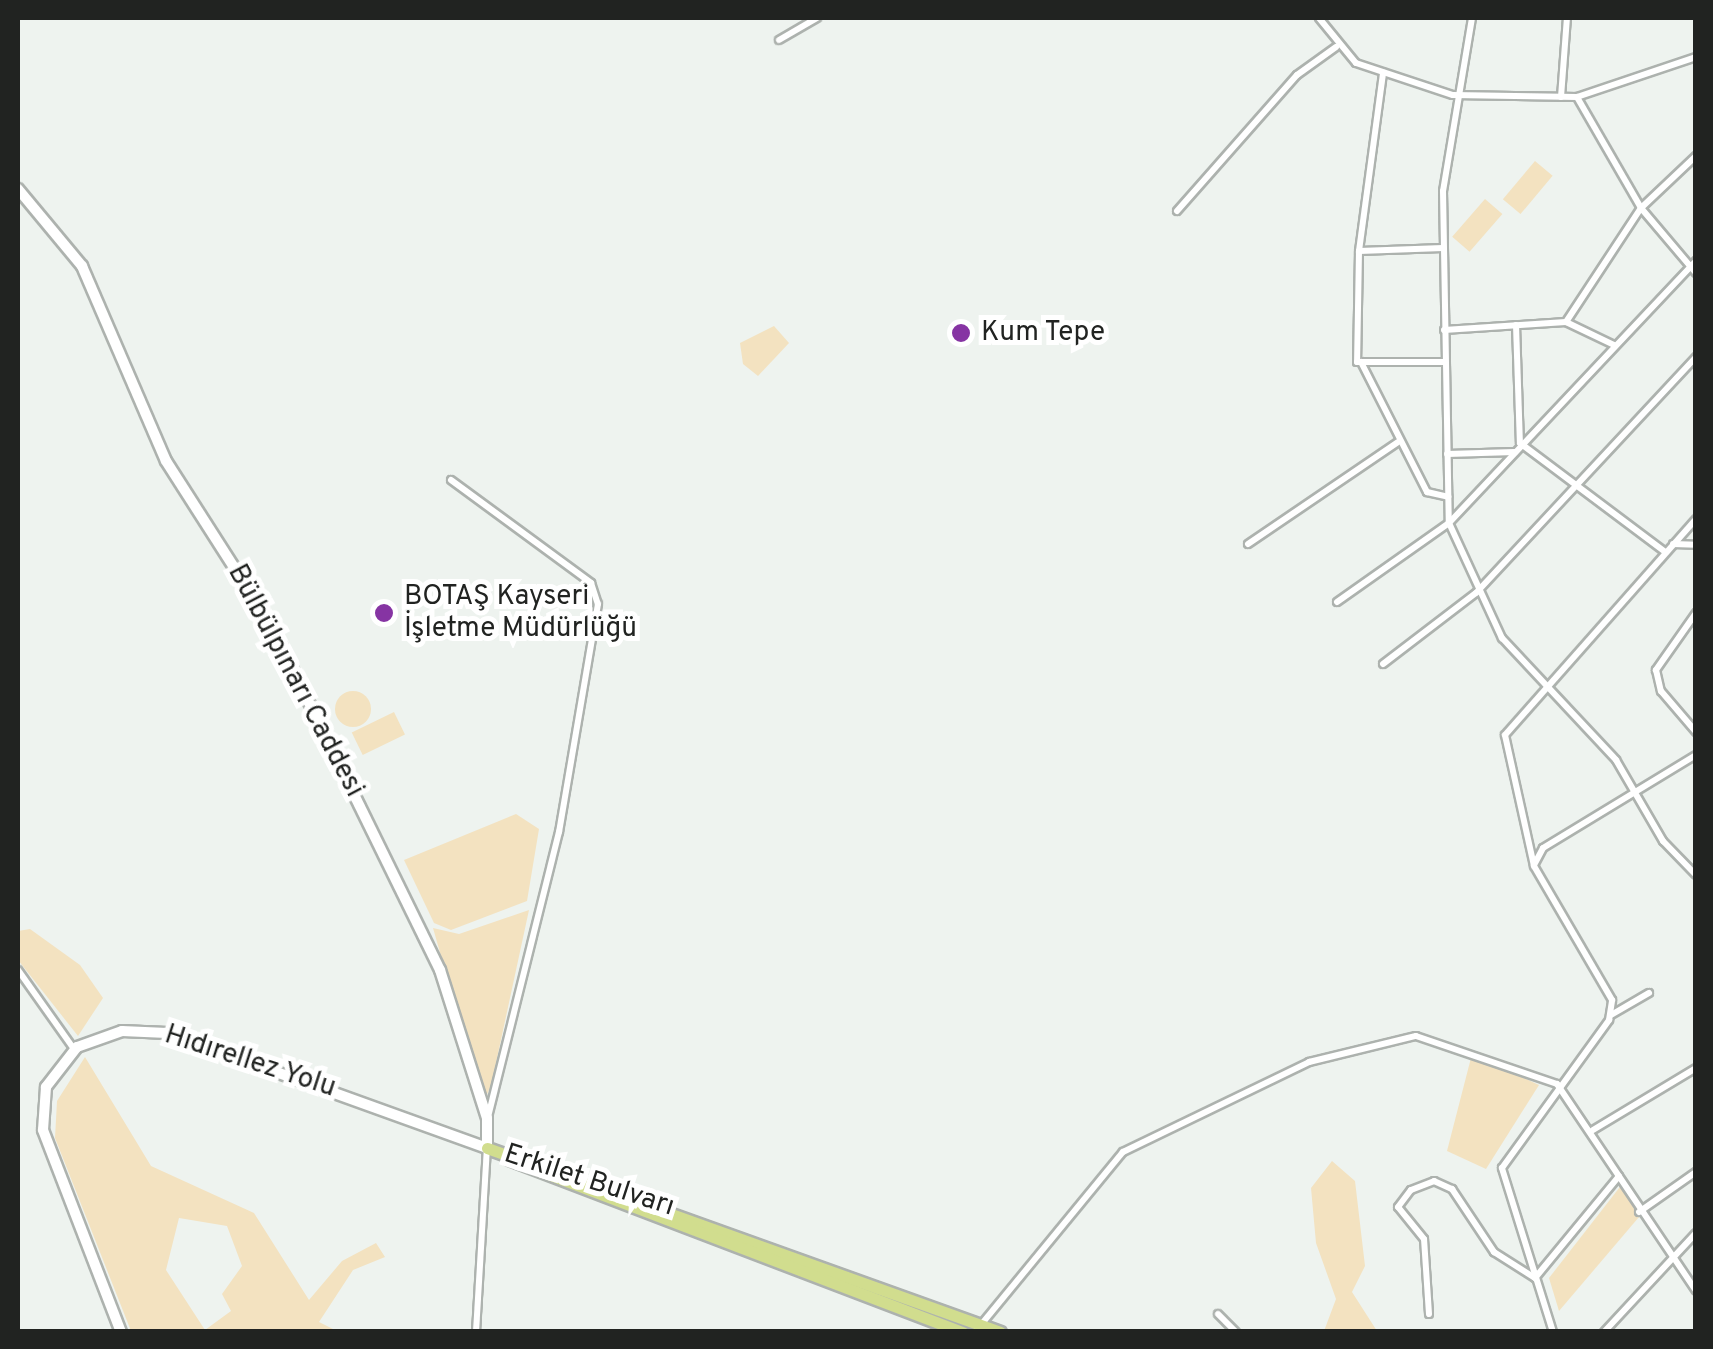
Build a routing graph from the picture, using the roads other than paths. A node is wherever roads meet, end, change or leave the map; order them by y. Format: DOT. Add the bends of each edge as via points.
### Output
graph roads {
  1 [pos="817,18"];
  2 [pos="1319,18"];
  3 [pos="1472,18"];
  4 [pos="1567,18"];
  5 [pos="779,40"];
  6 [pos="1336,47"];
  7 [pos="1696,57"];
  8 [pos="1383,73"];
  9 [pos="1454,94"];
  10 [pos="1561,97"];
  11 [pos="1577,98"];
  12 [pos="1696,156"];
  13 [pos="18,189"];
  14 [pos="1641,208"];
  15 [pos="1177,212"];
  16 [pos="1443,248"];
  17 [pos="1359,251"];
  18 [pos="1693,263"];
  19 [pos="1696,273"];
  20 [pos="1566,322"];
  21 [pos="1516,324"];
  22 [pos="1444,330"];
  23 [pos="1614,346"];
  24 [pos="1696,357"];
  25 [pos="1361,362"];
  26 [pos="1445,362"];
  27 [pos="1398,442"];
  28 [pos="1518,449"];
  29 [pos="1447,454"];
  30 [pos="451,480"];
  31 [pos="1577,491"];
  32 [pos="1448,497"];
  33 [pos="1696,520"];
  34 [pos="1448,522"];
  35 [pos="1248,544"];
  36 [pos="1673,544"];
  37 [pos="1696,545"];
  38 [pos="1666,552"];
  39 [pos="1476,593"];
  40 [pos="1337,602"];
  41 [pos="1696,614"];
  42 [pos="1383,664"];
  43 [pos="1542,683"];
  44 [pos="1696,732"];
  45 [pos="1696,754"];
  46 [pos="1638,791"];
  47 [pos="1534,866"];
  48 [pos="1696,875"];
  49 [pos="18,970"];
  50 [pos="1649,994"];
  51 [pos="1610,1016"];
  52 [pos="74,1050"];
  53 [pos="1696,1068"];
  54 [pos="1557,1084"];
  55 [pos="487,1118"];
  56 [pos="1592,1130"];
  57 [pos="488,1148"];
  58 [pos="1696,1172"];
  59 [pos="1619,1176"];
  60 [pos="1640,1212"];
  61 [pos="1696,1232"];
  62 [pos="1669,1254"];
  63 [pos="1535,1278"];
  64 [pos="1696,1292"];
  65 [pos="1218,1314"];
  66 [pos="1429,1314"];
  67 [pos="978,1326"];
  68 [pos="121,1332"];
  69 [pos="476,1332"];
  70 [pos="964,1332"];
  71 [pos="1000,1332"];
  72 [pos="1236,1332"];
  73 [pos="1553,1332"];
  74 [pos="1604,1332"];
  1 -- 5 [label="street"];
  2 -- 6 [label="street"];
  3 -- 9 [label="street"];
  4 -- 10 [label="street"];
  6 -- 8 [label="street"];
  6 -- 15 [label="street" via="1297,75"];
  7 -- 11 [label="street"];
  8 -- 9 [label="street"];
  8 -- 17 [label="street"];
  9 -- 10 [label="street"];
  9 -- 16 [label="street"];
  10 -- 11 [label="street"];
  11 -- 14 [label="street"];
  12 -- 14 [label="street"];
  13 -- 55 [label="street, Bülbülpınarı Caddesi" via="91,282 158,446 301,684 444,980"];
  14 -- 18 [label="street"];
  14 -- 20 [label="street"];
  16 -- 17 [label="street"];
  16 -- 22 [label="street"];
  17 -- 25 [label="street"];
  18 -- 19 [label="street"];
  18 -- 23 [label="street"];
  20 -- 21 [label="street"];
  20 -- 23 [label="street"];
  21 -- 22 [label="street"];
  21 -- 28 [label="street"];
  22 -- 26 [label="street"];
  23 -- 28 [label="street"];
  24 -- 31 [label="street"];
  25 -- 26 [label="street"];
  25 -- 27 [label="street"];
  26 -- 29 [label="street"];
  27 -- 32 [label="street" via="1427,492"];
  27 -- 35 [label="street"];
  28 -- 29 [label="street"];
  28 -- 31 [label="street"];
  28 -- 34 [label="street"];
  29 -- 32 [label="street"];
  30 -- 55 [label="street" via="591,583 598,598 559,832"];
  31 -- 38 [label="street"];
  31 -- 39 [label="street"];
  32 -- 34 [label="street"];
  33 -- 36 [label="street"];
  34 -- 39 [label="street"];
  34 -- 40 [label="street"];
  36 -- 37 [label="street"];
  36 -- 38 [label="street"];
  38 -- 43 [label="street"];
  39 -- 42 [label="street"];
  39 -- 43 [label="street"];
  41 -- 44 [label="street" via="1656,670"];
  43 -- 46 [label="street"];
  43 -- 47 [label="street" via="1504,739"];
  45 -- 46 [label="street"];
  46 -- 47 [label="street" via="1543,848"];
  46 -- 48 [label="street" via="1662,841"];
  47 -- 51 [label="street" via="1607,984"];
  49 -- 52 [label="street"];
  50 -- 51 [label="street"];
  51 -- 54 [label="street"];
  52 -- 57 [label="street, Hıdırellez Yolu" via="113,1033 160,1031"];
  52 -- 68 [label="street" via="46,1087 43,1130"];
  53 -- 56 [label="street"];
  54 -- 56 [label="street"];
  54 -- 63 [label="street" via="1502,1174"];
  54 -- 67 [label="street" via="1432,1037 1299,1066 1117,1157"];
  55 -- 57 [label="street, Bülbülpınarı Caddesi"];
  56 -- 59 [label="street"];
  57 -- 67 [label="main road, Erkilet Bulvarı"];
  57 -- 69 [label="street"];
  57 -- 70 [label="main road, Erkilet Bulvarı"];
  58 -- 60 [label="street"];
  59 -- 60 [label="street"];
  59 -- 63 [label="street"];
  60 -- 62 [label="street"];
  61 -- 62 [label="street"];
  62 -- 64 [label="street"];
  62 -- 74 [label="street"];
  63 -- 66 [label="street" via="1499,1258 1452,1188 1422,1183 1398,1207 1425,1244"];
  63 -- 73 [label="street"];
  65 -- 72 [label="street"];
  67 -- 71 [label="main road, Erkilet Bulvarı"];
}
